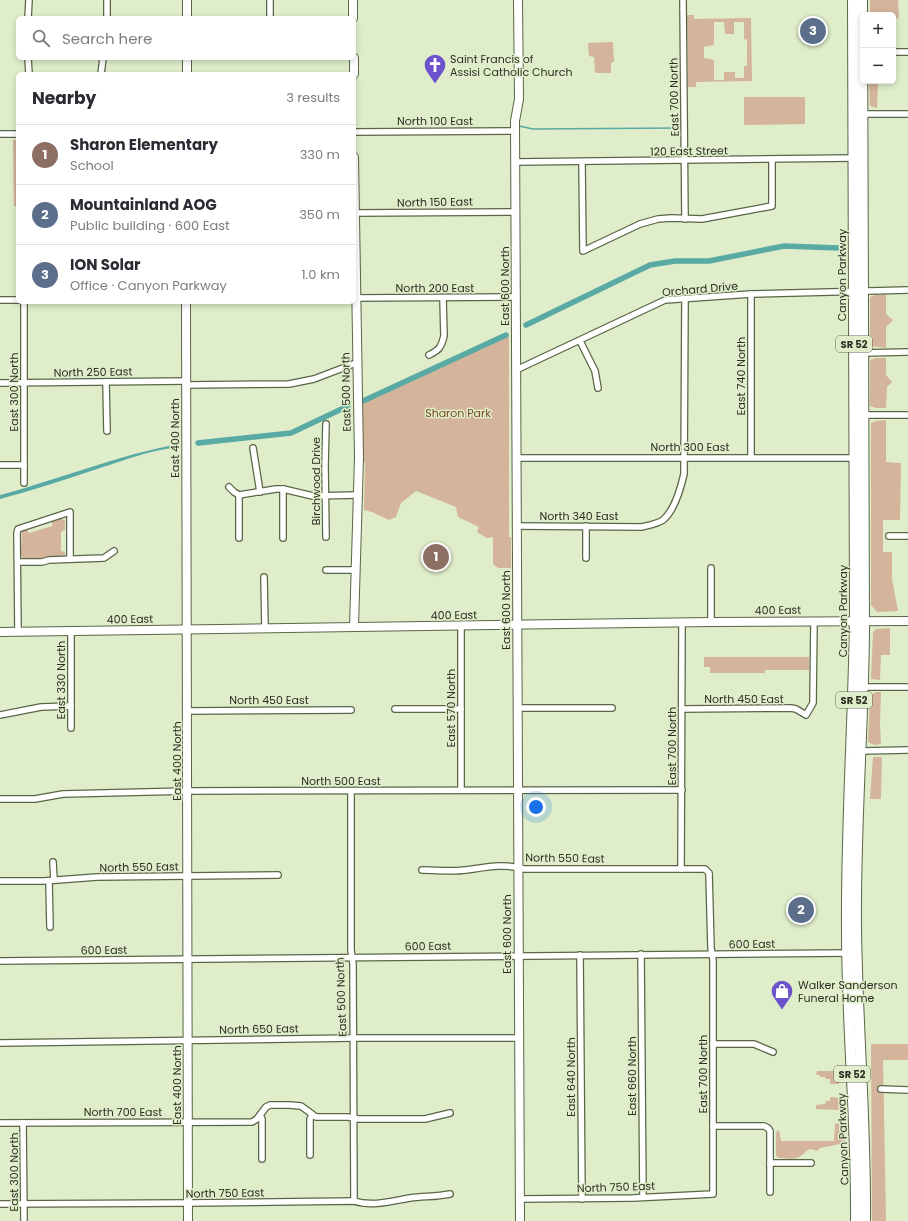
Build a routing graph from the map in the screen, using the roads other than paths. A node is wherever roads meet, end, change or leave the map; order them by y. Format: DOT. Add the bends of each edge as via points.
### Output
graph roads {
  1 [pos="29,0"];
  2 [pos="107,0"];
  3 [pos="187,0"];
  4 [pos="270,0"];
  5 [pos="353,0"];
  6 [pos="518,0"];
  7 [pos="683,0"];
  8 [pos="853,0"];
  9 [pos="862,0"];
  10 [pos="28,16"];
  11 [pos="107,16"];
  12 [pos="187,16"];
  13 [pos="270,16"];
  14 [pos="353,16"];
  15 [pos="862,48"];
  16 [pos="896,52"];
  17 [pos="908,52"];
  18 [pos="28,60"];
  19 [pos="102,60"];
  20 [pos="187,60"];
  21 [pos="354,60"];
  22 [pos="28,72"];
  23 [pos="101,72"];
  24 [pos="187,72"];
  25 [pos="354,72"];
  26 [pos="862,84"];
  27 [pos="862,114"];
  28 [pos="908,114"];
  29 [pos="516,131"];
  30 [pos="356,132"];
  31 [pos="0,134"];
  32 [pos="16,134"];
  33 [pos="858,158"];
  34 [pos="772,160"];
  35 [pos="685,161"];
  36 [pos="516,162"];
  37 [pos="582,162"];
  38 [pos="516,212"];
  39 [pos="356,213"];
  40 [pos="685,219"];
  41 [pos="908,290"];
  42 [pos="858,292"];
  43 [pos="751,294"];
  44 [pos="516,297"];
  45 [pos="356,298"];
  46 [pos="443,298"];
  47 [pos="685,299"];
  48 [pos="0,300"];
  49 [pos="16,300"];
  50 [pos="24,304"];
  51 [pos="186,304"];
  52 [pos="355,304"];
  53 [pos="580,341"];
  54 [pos="908,352"];
  55 [pos="863,353"];
  56 [pos="429,356"];
  57 [pos="356,363"];
  58 [pos="516,370"];
  59 [pos="106,382"];
  60 [pos="0,383"];
  61 [pos="25,383"];
  62 [pos="186,383"];
  63 [pos="598,388"];
  64 [pos="863,415"];
  65 [pos="908,415"];
  66 [pos="326,424"];
  67 [pos="107,431"];
  68 [pos="253,448"];
  69 [pos="684,457"];
  70 [pos="751,457"];
  71 [pos="516,458"];
  72 [pos="859,458"];
  73 [pos="24,464"];
  74 [pos="0,465"];
  75 [pos="24,483"];
  76 [pos="229,487"];
  77 [pos="283,489"];
  78 [pos="260,492"];
  79 [pos="239,495"];
  80 [pos="358,495"];
  81 [pos="326,496"];
  82 [pos="516,526"];
  83 [pos="586,526"];
  84 [pos="889,536"];
  85 [pos="908,536"];
  86 [pos="326,537"];
  87 [pos="239,538"];
  88 [pos="283,538"];
  89 [pos="114,551"];
  90 [pos="586,558"];
  91 [pos="70,559"];
  92 [pos="18,562"];
  93 [pos="711,568"];
  94 [pos="326,570"];
  95 [pos="355,570"];
  96 [pos="264,577"];
  97 [pos="860,620"];
  98 [pos="814,621"];
  99 [pos="908,621"];
  100 [pos="711,622"];
  101 [pos="682,623"];
  102 [pos="517,625"];
  103 [pos="462,626"];
  104 [pos="354,627"];
  105 [pos="265,628"];
  106 [pos="187,629"];
  107 [pos="71,631"];
  108 [pos="0,632"];
  109 [pos="18,632"];
  110 [pos="863,687"];
  111 [pos="908,687"];
  112 [pos="71,706"];
  113 [pos="517,708"];
  114 [pos="612,708"];
  115 [pos="395,709"];
  116 [pos="462,709"];
  117 [pos="682,709"];
  118 [pos="351,710"];
  119 [pos="188,711"];
  120 [pos="0,714"];
  121 [pos="71,728"];
  122 [pos="908,750"];
  123 [pos="861,751"];
  124 [pos="462,790"];
  125 [pos="517,790"];
  126 [pos="682,790"];
  127 [pos="188,792"];
  128 [pos="351,792"];
  129 [pos="0,799"];
  130 [pos="53,862"];
  131 [pos="518,867"];
  132 [pos="681,869"];
  133 [pos="422,870"];
  134 [pos="707,871"];
  135 [pos="278,875"];
  136 [pos="188,876"];
  137 [pos="52,880"];
  138 [pos="0,881"];
  139 [pos="50,927"];
  140 [pos="852,953"];
  141 [pos="642,954"];
  142 [pos="712,954"];
  143 [pos="580,955"];
  144 [pos="518,956"];
  145 [pos="352,957"];
  146 [pos="188,959"];
  147 [pos="0,961"];
  148 [pos="354,1038"];
  149 [pos="519,1038"];
  150 [pos="188,1040"];
  151 [pos="0,1043"];
  152 [pos="713,1044"];
  153 [pos="773,1052"];
  154 [pos="881,1090"];
  155 [pos="908,1090"];
  156 [pos="450,1113"];
  157 [pos="260,1115"];
  158 [pos="312,1115"];
  159 [pos="354,1118"];
  160 [pos="188,1122"];
  161 [pos="0,1123"];
  162 [pos="23,1123"];
  163 [pos="713,1126"];
  164 [pos="310,1155"];
  165 [pos="262,1159"];
  166 [pos="770,1163"];
  167 [pos="811,1163"];
  168 [pos="770,1192"];
  169 [pos="450,1194"];
  170 [pos="713,1194"];
  171 [pos="643,1197"];
  172 [pos="520,1199"];
  173 [pos="582,1199"];
  174 [pos="354,1201"];
  175 [pos="188,1203"];
  176 [pos="0,1204"];
  177 [pos="24,1204"];
  178 [pos="24,1221"];
  179 [pos="188,1221"];
  180 [pos="520,1221"];
  181 [pos="856,1221"];
  182 [pos="865,1221"];
  1 -- 10 [label="street"];
  2 -- 11 [label="street"];
  3 -- 12 [label="street"];
  4 -- 13 [label="street"];
  5 -- 14 [label="street"];
  6 -- 29 [label="street, East 600 North" via="519,99"];
  7 -- 35 [label="street, East 700 North"];
  8 -- 33 [label="highway, Canyon Parkway / SR 52"];
  9 -- 15 [label="highway, Canyon Parkway / SR 52"];
  16 -- 17 [label="street"];
  18 -- 22 [label="street"];
  19 -- 23 [label="street"];
  20 -- 24 [label="street"];
  21 -- 25 [label="street"];
  26 -- 27 [label="highway, Canyon Parkway / SR 52"];
  27 -- 28 [label="street"];
  27 -- 33 [label="highway, Canyon Parkway / SR 52"];
  29 -- 30 [label="street, North 100 East"];
  29 -- 36 [label="street, East 600 North"];
  31 -- 32 [label="street"];
  33 -- 34 [label="street, 120 East Street"];
  33 -- 42 [label="highway, Canyon Parkway / SR 52"];
  34 -- 35 [label="street, 120 East Street"];
  34 -- 40 [label="street" via="772,206 702,219"];
  35 -- 37 [label="street, 120 East Street"];
  35 -- 40 [label="street, East 700 North"];
  36 -- 37 [label="street, 120 East Street"];
  36 -- 38 [label="street, East 600 North"];
  37 -- 40 [label="street" via="583,251 645,222 671,218"];
  38 -- 39 [label="street, North 150 East"];
  38 -- 44 [label="street, East 600 North"];
  41 -- 42 [label="street, Orchard Drive"];
  42 -- 43 [label="street, Orchard Drive"];
  42 -- 55 [label="highway, Canyon Parkway / SR 52"];
  42 -- 72 [label="highway, Canyon Parkway / SR 52"];
  43 -- 47 [label="street, Orchard Drive"];
  43 -- 70 [label="street, East 740 North"];
  44 -- 46 [label="street, North 200 East"];
  44 -- 58 [label="street, East 600 North"];
  45 -- 46 [label="street, North 200 East"];
  46 -- 56 [label="street" via="444,336 438,350"];
  47 -- 53 [label="street, Orchard Drive" via="659,303"];
  47 -- 69 [label="street"];
  48 -- 49 [label="street"];
  50 -- 61 [label="street, East 300 North"];
  51 -- 62 [label="street, East 400 North"];
  52 -- 57 [label="street, East 500 North"];
  53 -- 58 [label="street, Orchard Drive"];
  53 -- 63 [label="street" via="595,371"];
  54 -- 55 [label="street"];
  55 -- 64 [label="highway, Canyon Parkway / SR 52"];
  57 -- 62 [label="street, North 250 East" via="314,379 289,384"];
  57 -- 80 [label="street, East 500 North"];
  58 -- 71 [label="street, East 600 North"];
  59 -- 61 [label="street, North 250 East"];
  59 -- 62 [label="street, North 250 East"];
  59 -- 67 [label="street"];
  60 -- 61 [label="street, North 250 East"];
  61 -- 73 [label="street, East 300 North"];
  62 -- 106 [label="street, East 400 North"];
  64 -- 65 [label="street"];
  64 -- 72 [label="highway, Canyon Parkway / SR 52"];
  66 -- 81 [label="street, Birchwood Drive"];
  68 -- 78 [label="street"];
  69 -- 70 [label="street, North 300 East"];
  69 -- 71 [label="street, North 300 East"];
  69 -- 83 [label="street, North 340 East" via="681,487 664,519 642,527"];
  70 -- 72 [label="street, North 300 East"];
  71 -- 82 [label="street, East 600 North"];
  72 -- 97 [label="highway, Canyon Parkway / SR 52"];
  73 -- 74 [label="street"];
  73 -- 75 [label="street, East 300 North"];
  76 -- 79 [label="street"];
  77 -- 78 [label="street"];
  77 -- 81 [label="street" via="307,496"];
  77 -- 88 [label="street"];
  78 -- 79 [label="street"];
  79 -- 87 [label="street"];
  80 -- 81 [label="street"];
  80 -- 95 [label="street, East 500 North"];
  81 -- 86 [label="street, Birchwood Drive"];
  82 -- 83 [label="street, North 340 East"];
  82 -- 102 [label="street, East 600 North"];
  83 -- 90 [label="street"];
  84 -- 85 [label="street"];
  89 -- 91 [label="street" via="104,558"];
  91 -- 92 [label="street"];
  91 -- 92 [label="street" via="70,512 18,529"];
  92 -- 109 [label="street"];
  93 -- 100 [label="street"];
  94 -- 95 [label="street"];
  95 -- 104 [label="street, East 500 North"];
  96 -- 105 [label="street"];
  97 -- 98 [label="street, 400 East"];
  97 -- 99 [label="street, 400 East"];
  97 -- 110 [label="highway, Canyon Parkway / SR 52"];
  97 -- 140 [label="highway, Canyon Parkway / SR 52" via="848,832"];
  98 -- 100 [label="street, 400 East"];
  98 -- 117 [label="street, North 450 East" via="813,703 806,715 791,708"];
  100 -- 101 [label="street, 400 East"];
  101 -- 102 [label="street, 400 East"];
  101 -- 117 [label="street, East 700 North"];
  102 -- 103 [label="street, 400 East"];
  102 -- 113 [label="street, East 600 North"];
  103 -- 104 [label="street, 400 East"];
  103 -- 116 [label="street, East 570 North"];
  104 -- 105 [label="street, 400 East"];
  105 -- 106 [label="street, 400 East"];
  106 -- 107 [label="street, 400 East"];
  106 -- 119 [label="street, East 400 North"];
  107 -- 109 [label="street, 400 East"];
  107 -- 112 [label="street, East 330 North"];
  108 -- 109 [label="street, 400 East"];
  110 -- 111 [label="street"];
  110 -- 123 [label="highway, Canyon Parkway / SR 52"];
  112 -- 120 [label="street" via="41,707"];
  112 -- 121 [label="street, East 330 North"];
  113 -- 114 [label="street"];
  113 -- 125 [label="street, East 600 North"];
  115 -- 116 [label="street"];
  116 -- 124 [label="street, East 570 North"];
  117 -- 126 [label="street, East 700 North"];
  118 -- 119 [label="street, North 450 East"];
  119 -- 127 [label="street, East 400 North"];
  122 -- 123 [label="street"];
  123 -- 140 [label="highway, Canyon Parkway / SR 52"];
  124 -- 125 [label="street, North 500 East"];
  124 -- 128 [label="street, North 500 East"];
  125 -- 126 [label="street, North 500 East"];
  125 -- 131 [label="street, East 600 North"];
  126 -- 132 [label="street, East 700 North"];
  127 -- 128 [label="street, North 500 East"];
  127 -- 129 [label="street, North 500 East" via="63,794 35,799"];
  127 -- 136 [label="street, East 400 North"];
  128 -- 145 [label="street, East 500 North"];
  130 -- 137 [label="street"];
  131 -- 132 [label="street, North 550 East"];
  131 -- 133 [label="street, North 550 East"];
  131 -- 144 [label="street, East 600 North"];
  132 -- 134 [label="street, North 550 East"];
  134 -- 142 [label="street, East 700 North" via="710,876"];
  135 -- 136 [label="street, North 550 East"];
  136 -- 137 [label="street, North 550 East"];
  136 -- 146 [label="street, East 400 North"];
  137 -- 138 [label="street, North 550 East"];
  137 -- 139 [label="street"];
  140 -- 142 [label="street, 600 East"];
  140 -- 181 [label="highway, Canyon Parkway / SR 52"];
  140 -- 182 [label="highway, Canyon Parkway / SR 52" via="864,1130"];
  141 -- 142 [label="street, 600 East"];
  141 -- 143 [label="street, 600 East"];
  141 -- 171 [label="street, East 660 North"];
  142 -- 152 [label="street, East 700 North"];
  143 -- 144 [label="street, 600 East"];
  143 -- 173 [label="street, East 640 North"];
  144 -- 145 [label="street, 600 East"];
  144 -- 149 [label="street, East 600 North"];
  145 -- 146 [label="street, 600 East"];
  145 -- 148 [label="street, East 500 North"];
  146 -- 147 [label="street, 600 East"];
  146 -- 150 [label="street, East 400 North"];
  148 -- 149 [label="street, North 650 East"];
  148 -- 150 [label="street, North 650 East"];
  148 -- 159 [label="street, East 500 North"];
  149 -- 172 [label="street, East 600 North"];
  150 -- 151 [label="street, North 650 East"];
  150 -- 160 [label="street, East 400 North"];
  152 -- 153 [label="street" via="754,1044"];
  152 -- 163 [label="street, East 700 North"];
  154 -- 155 [label="street"];
  156 -- 159 [label="street, North 700 East" via="425,1119"];
  157 -- 158 [label="street, North 700 East" via="270,1105 301,1106"];
  157 -- 160 [label="street, North 700 East" via="252,1122"];
  157 -- 165 [label="street"];
  158 -- 159 [label="street, North 700 East"];
  158 -- 164 [label="street"];
  159 -- 174 [label="street, East 500 North"];
  160 -- 162 [label="street, North 700 East"];
  160 -- 175 [label="street, East 400 North"];
  161 -- 162 [label="street, North 700 East"];
  162 -- 177 [label="street, East 300 North"];
  163 -- 166 [label="street" via="766,1127 770,1131"];
  163 -- 170 [label="street, East 700 North"];
  166 -- 167 [label="street"];
  166 -- 168 [label="street"];
  169 -- 174 [label="street, North 750 East" via="391,1202"];
  170 -- 171 [label="street, North 750 East"];
  171 -- 173 [label="street, North 750 East"];
  172 -- 173 [label="street, North 750 East"];
  172 -- 180 [label="street, East 600 North"];
  174 -- 175 [label="street, North 750 East"];
  175 -- 177 [label="street, North 750 East"];
  175 -- 179 [label="street, East 400 North"];
  176 -- 177 [label="street, North 750 East"];
  177 -- 178 [label="street, East 300 North"];
}
